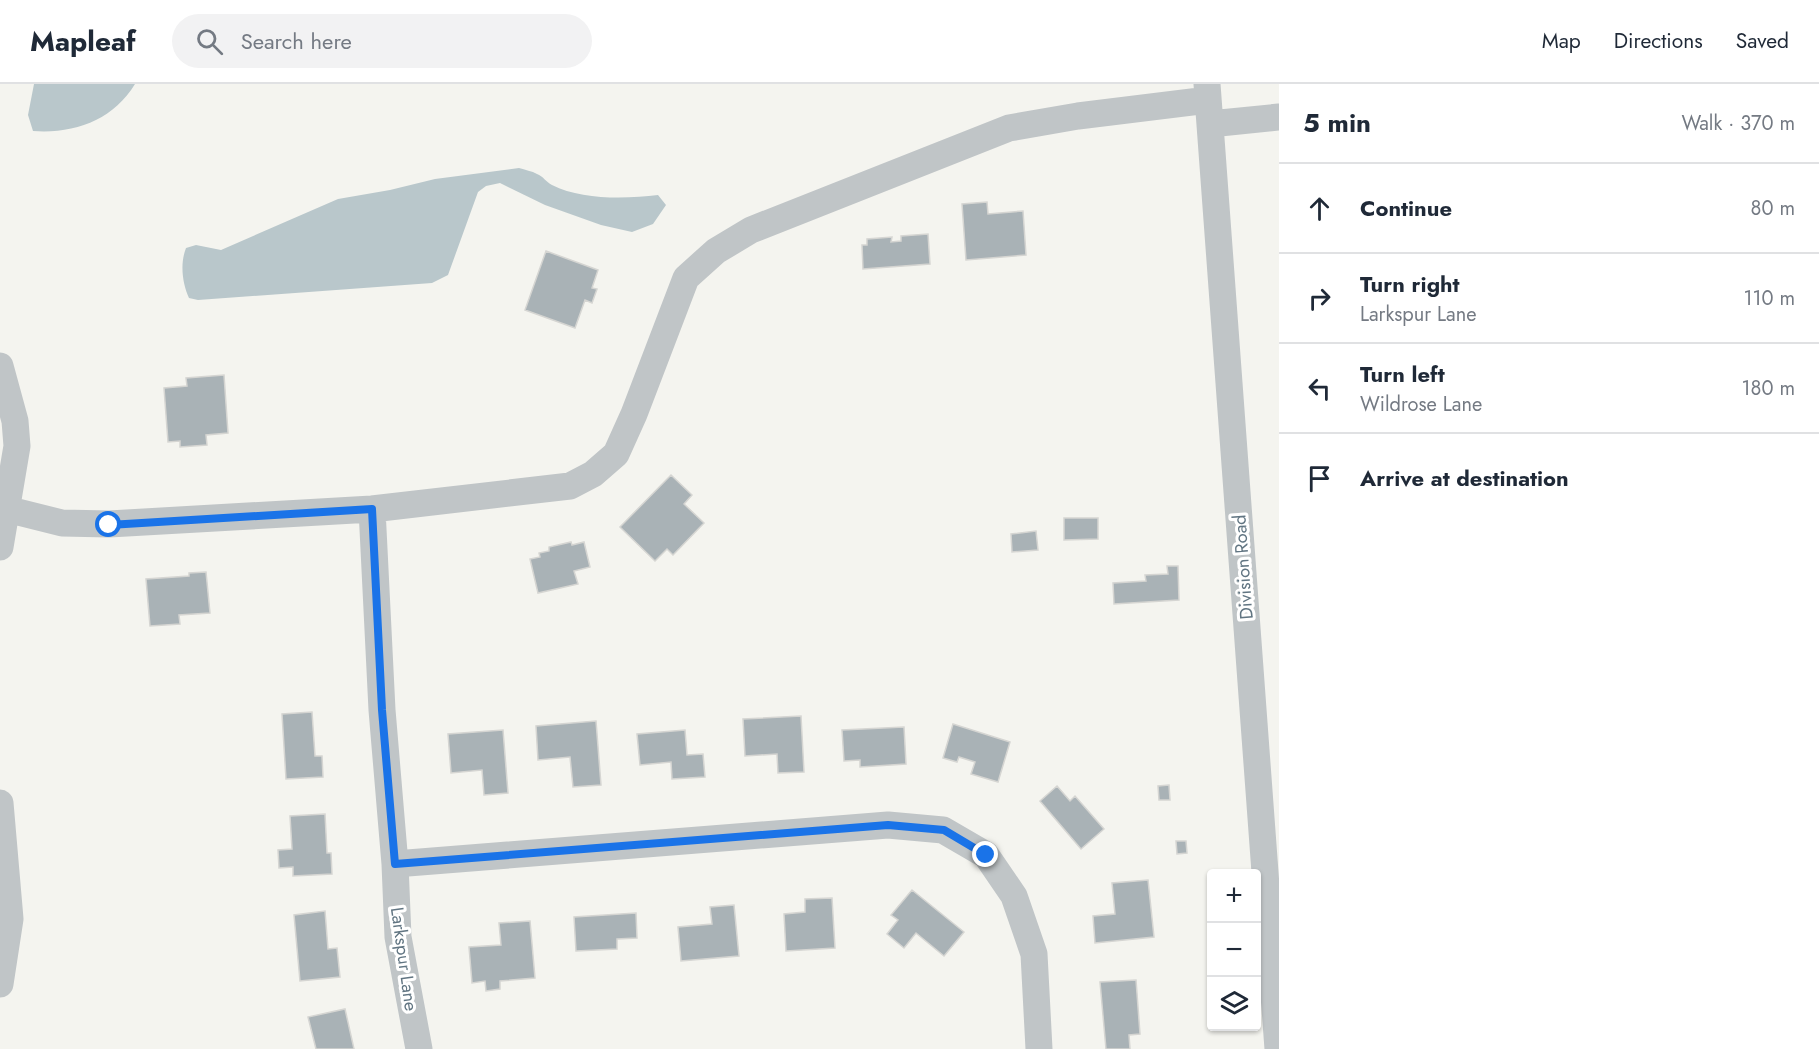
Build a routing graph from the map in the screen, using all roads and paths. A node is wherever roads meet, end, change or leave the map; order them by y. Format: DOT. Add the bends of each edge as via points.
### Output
graph roads {
  1 [pos="1208,103"];
  2 [pos="1279,117"];
  3 [pos="0,366"];
  4 [pos="372,509"];
  5 [pos="6,510"];
  6 [pos="0,547"];
  7 [pos="0,803"];
  8 [pos="395,864"];
  9 [pos="0,984"];
  10 [pos="419,1049"];
  11 [pos="1039,1049"];
  12 [pos="1278,1049"];
  1 -- 2 [label="street"];
  1 -- 4 [label="street" via="1009,128 751,230 716,251 686,278 616,454 593,474 570,486"];
  1 -- 12 [label="street, Division Road"];
  3 -- 5 [label="street" via="15,421 17,446"];
  4 -- 5 [label="street" via="109,525 62,523"];
  4 -- 8 [label="street, Larkspur Lane" via="382,710"];
  5 -- 6 [label="street"];
  7 -- 9 [label="street" via="10,919"];
  8 -- 10 [label="street, Larkspur Lane" via="398,937"];
  8 -- 11 [label="street" via="888,825 944,830 986,855 1014,896 1034,954"];
}
